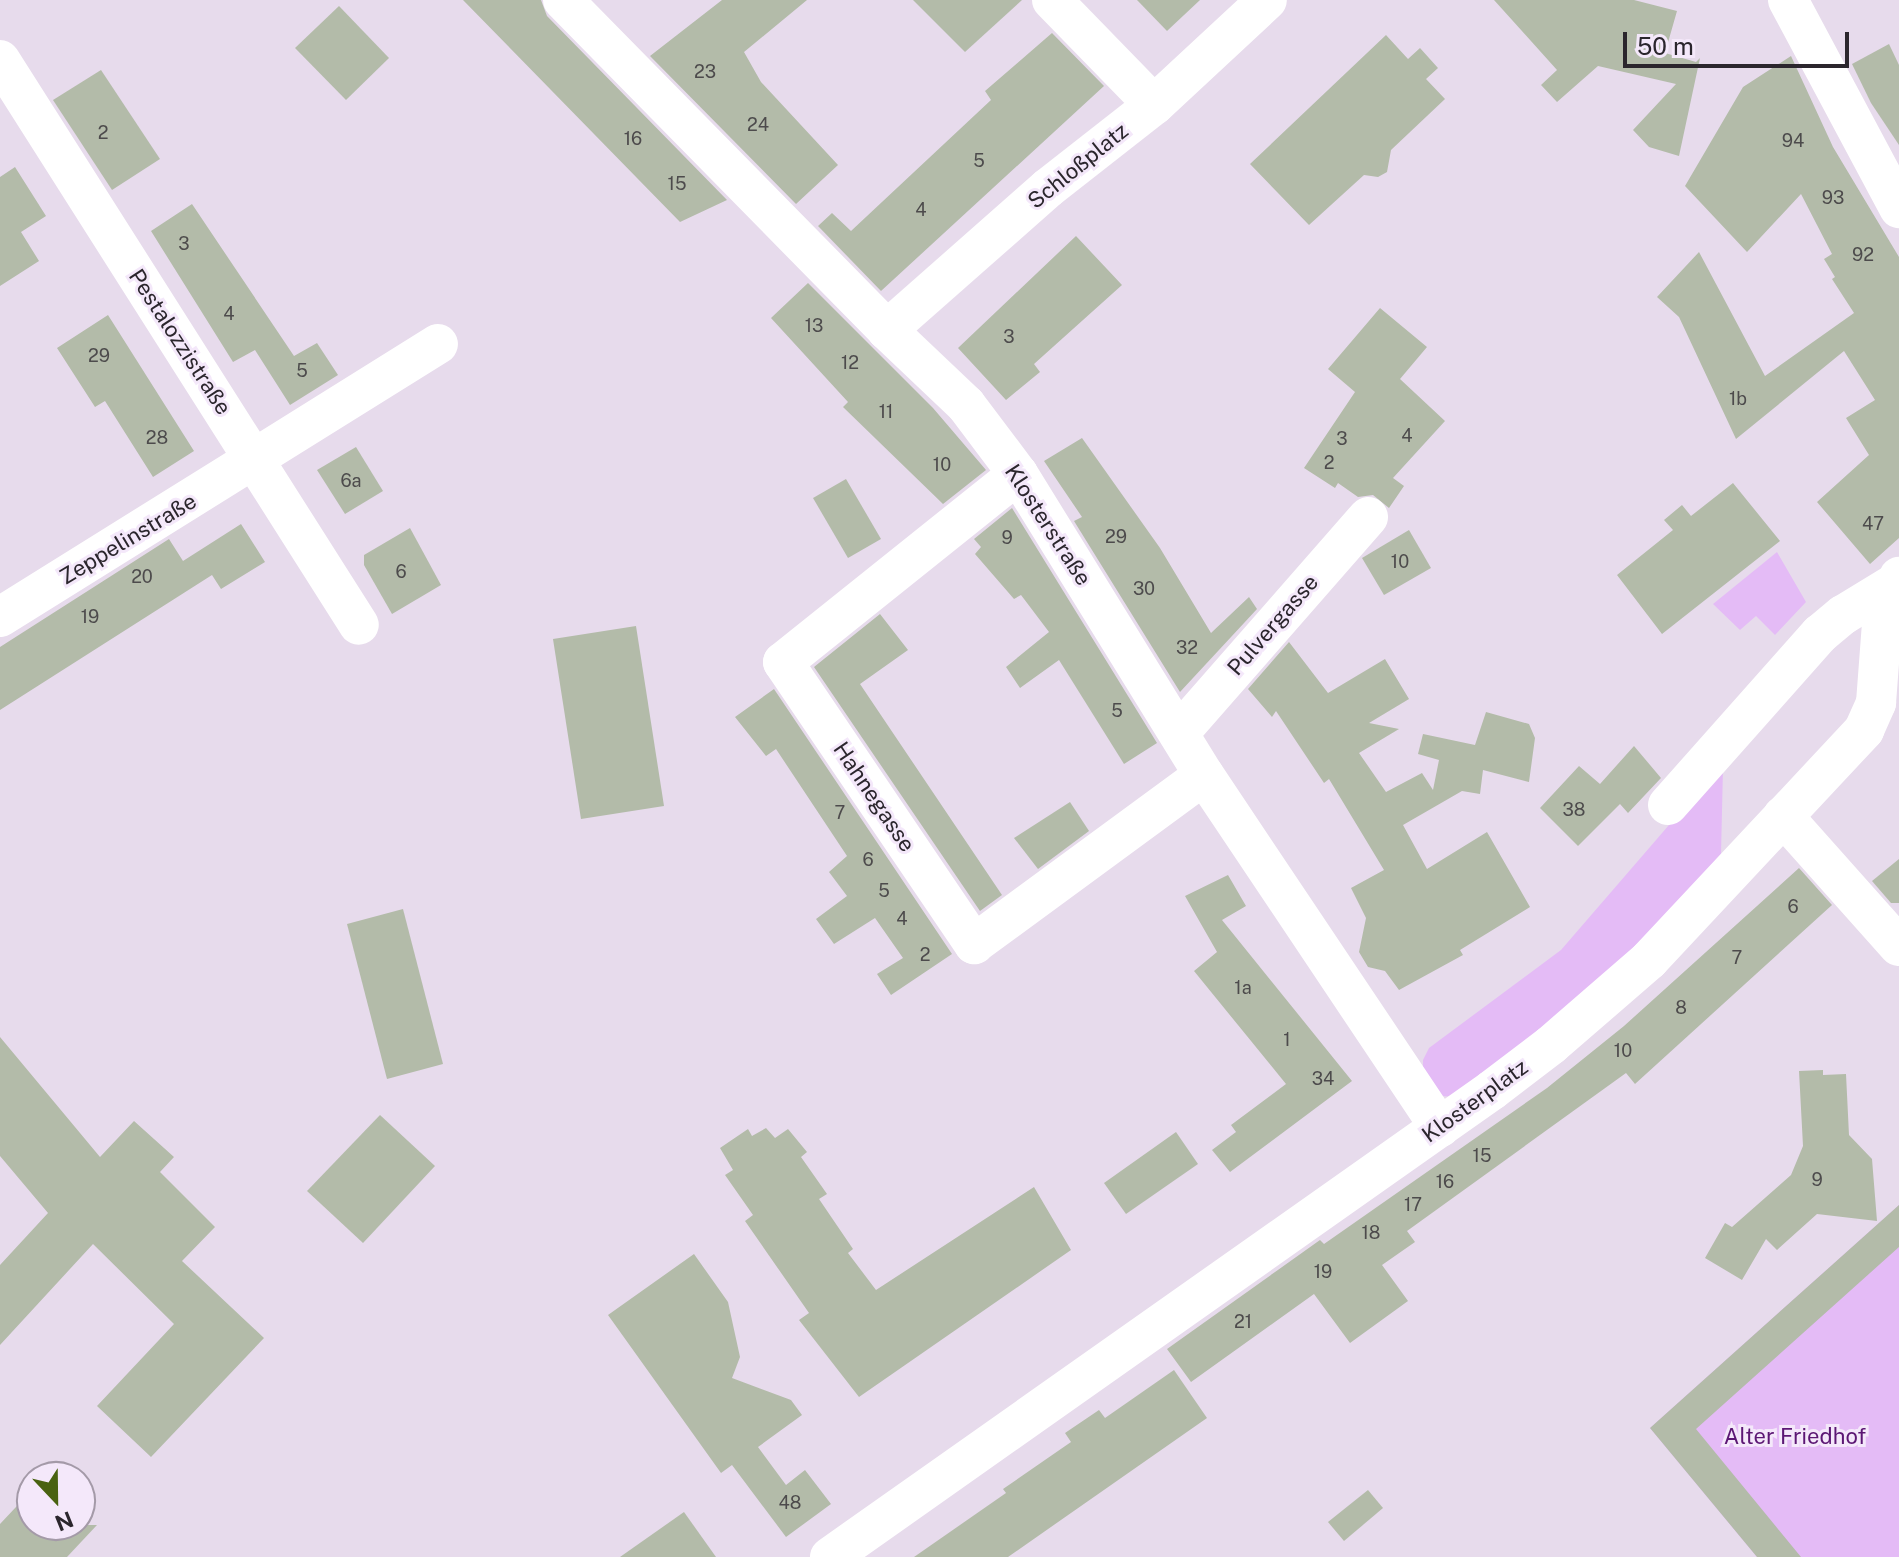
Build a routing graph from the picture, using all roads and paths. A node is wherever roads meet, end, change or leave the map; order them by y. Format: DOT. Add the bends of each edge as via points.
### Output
graph roads {
  1 [pos="563,0"];
  2 [pos="1052,0"];
  3 [pos="1267,0"];
  4 [pos="1788,0"];
  5 [pos="0,60"];
  6 [pos="1154,105"];
  7 [pos="1896,197"];
  8 [pos="887,330"];
  9 [pos="438,344"];
  10 [pos="256,461"];
  11 [pos="1018,474"];
  12 [pos="1368,517"];
  13 [pos="1896,581"];
  14 [pos="0,617"];
  15 [pos="359,625"];
  16 [pos="1179,733"];
  17 [pos="1204,775"];
  18 [pos="1668,805"];
  19 [pos="1783,816"];
  20 [pos="1899,946"];
  21 [pos="1440,1127"];
  22 [pos="830,1557"];
  1 -- 8 [label="street, Klosterstraße"];
  2 -- 6 [label="street"];
  3 -- 6 [label="street, Schloßplatz"];
  4 -- 7 [label="street"];
  5 -- 10 [label="street, Pestalozzistraße"];
  6 -- 8 [label="street, Schloßplatz" via="1048,188"];
  8 -- 11 [label="street, Klosterstraße" via="966,405"];
  9 -- 10 [label="street, Zeppelinstraße"];
  10 -- 14 [label="street, Zeppelinstraße"];
  10 -- 15 [label="street, Pestalozzistraße"];
  11 -- 16 [label="street, Klosterstraße"];
  11 -- 17 [label="street, Hahnegasse" via="783,662 974,944"];
  12 -- 16 [label="street, Pulvergasse"];
  13 -- 18 [label="street, Klosterplatz" via="1820,634"];
  13 -- 19 [label="street, Klosterplatz" via="1883,610 1871,717"];
  16 -- 17 [label="street, Klosterstraße"];
  17 -- 21 [label="street, Klosterstraße"];
  19 -- 20 [label="street"];
  19 -- 21 [label="street, Klosterplatz" via="1649,960 1551,1045"];
  21 -- 22 [label="street, Klosterplatz"];
}
